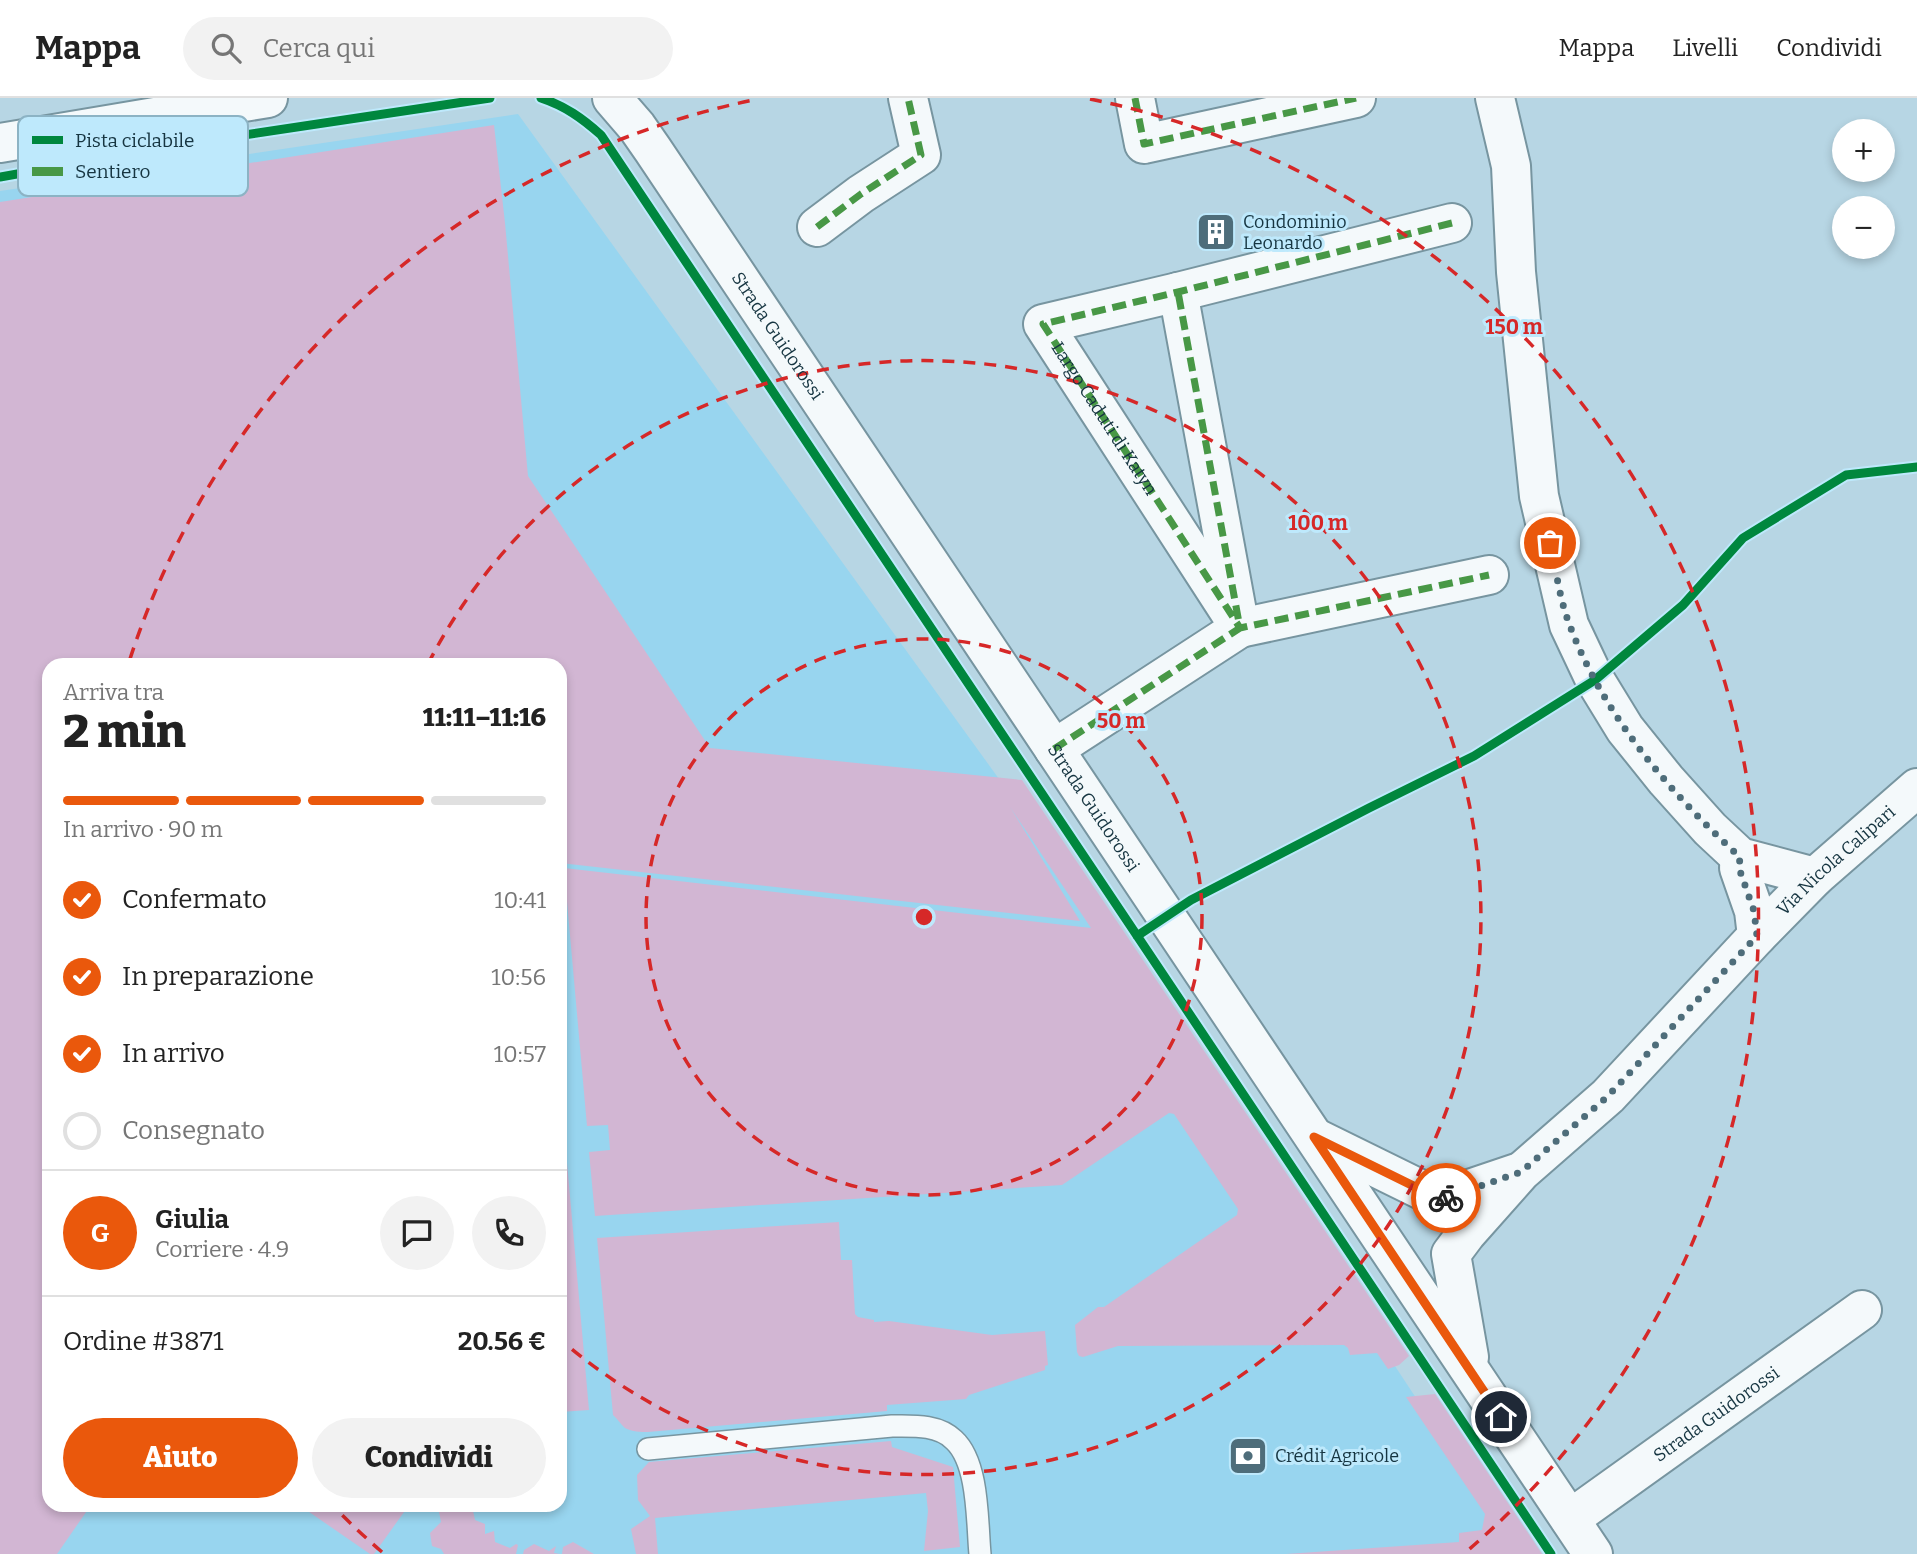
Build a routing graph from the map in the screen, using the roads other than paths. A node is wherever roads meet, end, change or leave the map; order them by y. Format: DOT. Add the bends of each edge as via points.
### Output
graph roads {
  1 [pos="268,98"];
  2 [pos="612,98"];
  3 [pos="908,98"];
  4 [pos="1135,98"];
  5 [pos="1356,98"];
  6 [pos="1495,98"];
  7 [pos="161,116"];
  8 [pos="18,140"];
  9 [pos="0,143"];
  10 [pos="1452,223"];
  11 [pos="817,227"];
  12 [pos="1178,292"];
  13 [pos="1489,575"];
  14 [pos="1240,628"];
  15 [pos="1054,749"];
  16 [pos="1917,789"];
  17 [pos="1740,857"];
  18 [pos="1815,877"];
  19 [pos="1757,936"];
  20 [pos="1314,1137"];
  21 [pos="1521,1172"];
  22 [pos="1863,1310"];
  23 [pos="1472,1373"];
  24 [pos="648,1449"];
  25 [pos="1570,1519"];
  26 [pos="980,1554"];
  27 [pos="1593,1554"];
  1 -- 7 [label="street"];
  2 -- 15 [label="street, Strada Guidorossi" via="638,127"];
  3 -- 11 [label="street" via="921,155"];
  4 -- 5 [label="street" via="1144,144"];
  6 -- 17 [label="street" via="1511,166 1516,272 1539,496 1569,625 1625,729 1710,829"];
  8 -- 9 [label="street"];
  10 -- 12 [label="street, Largo Caduti di Katyn"];
  12 -- 14 [label="street"];
  12 -- 14 [label="street, Largo Caduti di Katyn" via="1044,324"];
  13 -- 14 [label="street"];
  14 -- 15 [label="street"];
  15 -- 20 [label="street, Strada Guidorossi"];
  16 -- 18 [label="street, Via Nicola Calipari"];
  17 -- 18 [label="street"];
  17 -- 19 [label="street"];
  18 -- 19 [label="street, Via Nicola Calipari"];
  19 -- 21 [label="street, Via Nicola Calipari" via="1608,1096"];
  20 -- 21 [label="street, Via Nicola Calipari" via="1440,1199"];
  20 -- 23 [label="street, Strada Guidorossi"];
  21 -- 23 [label="street, Via Nicola Calipari" via="1451,1254"];
  22 -- 25 [label="street, Strada Guidorossi"];
  23 -- 25 [label="street, Strada Guidorossi"];
  24 -- 26 [label="lane" via="892,1426 937,1430 954,1440 969,1468"];
  25 -- 27 [label="street, Strada Guidorossi"];
}
